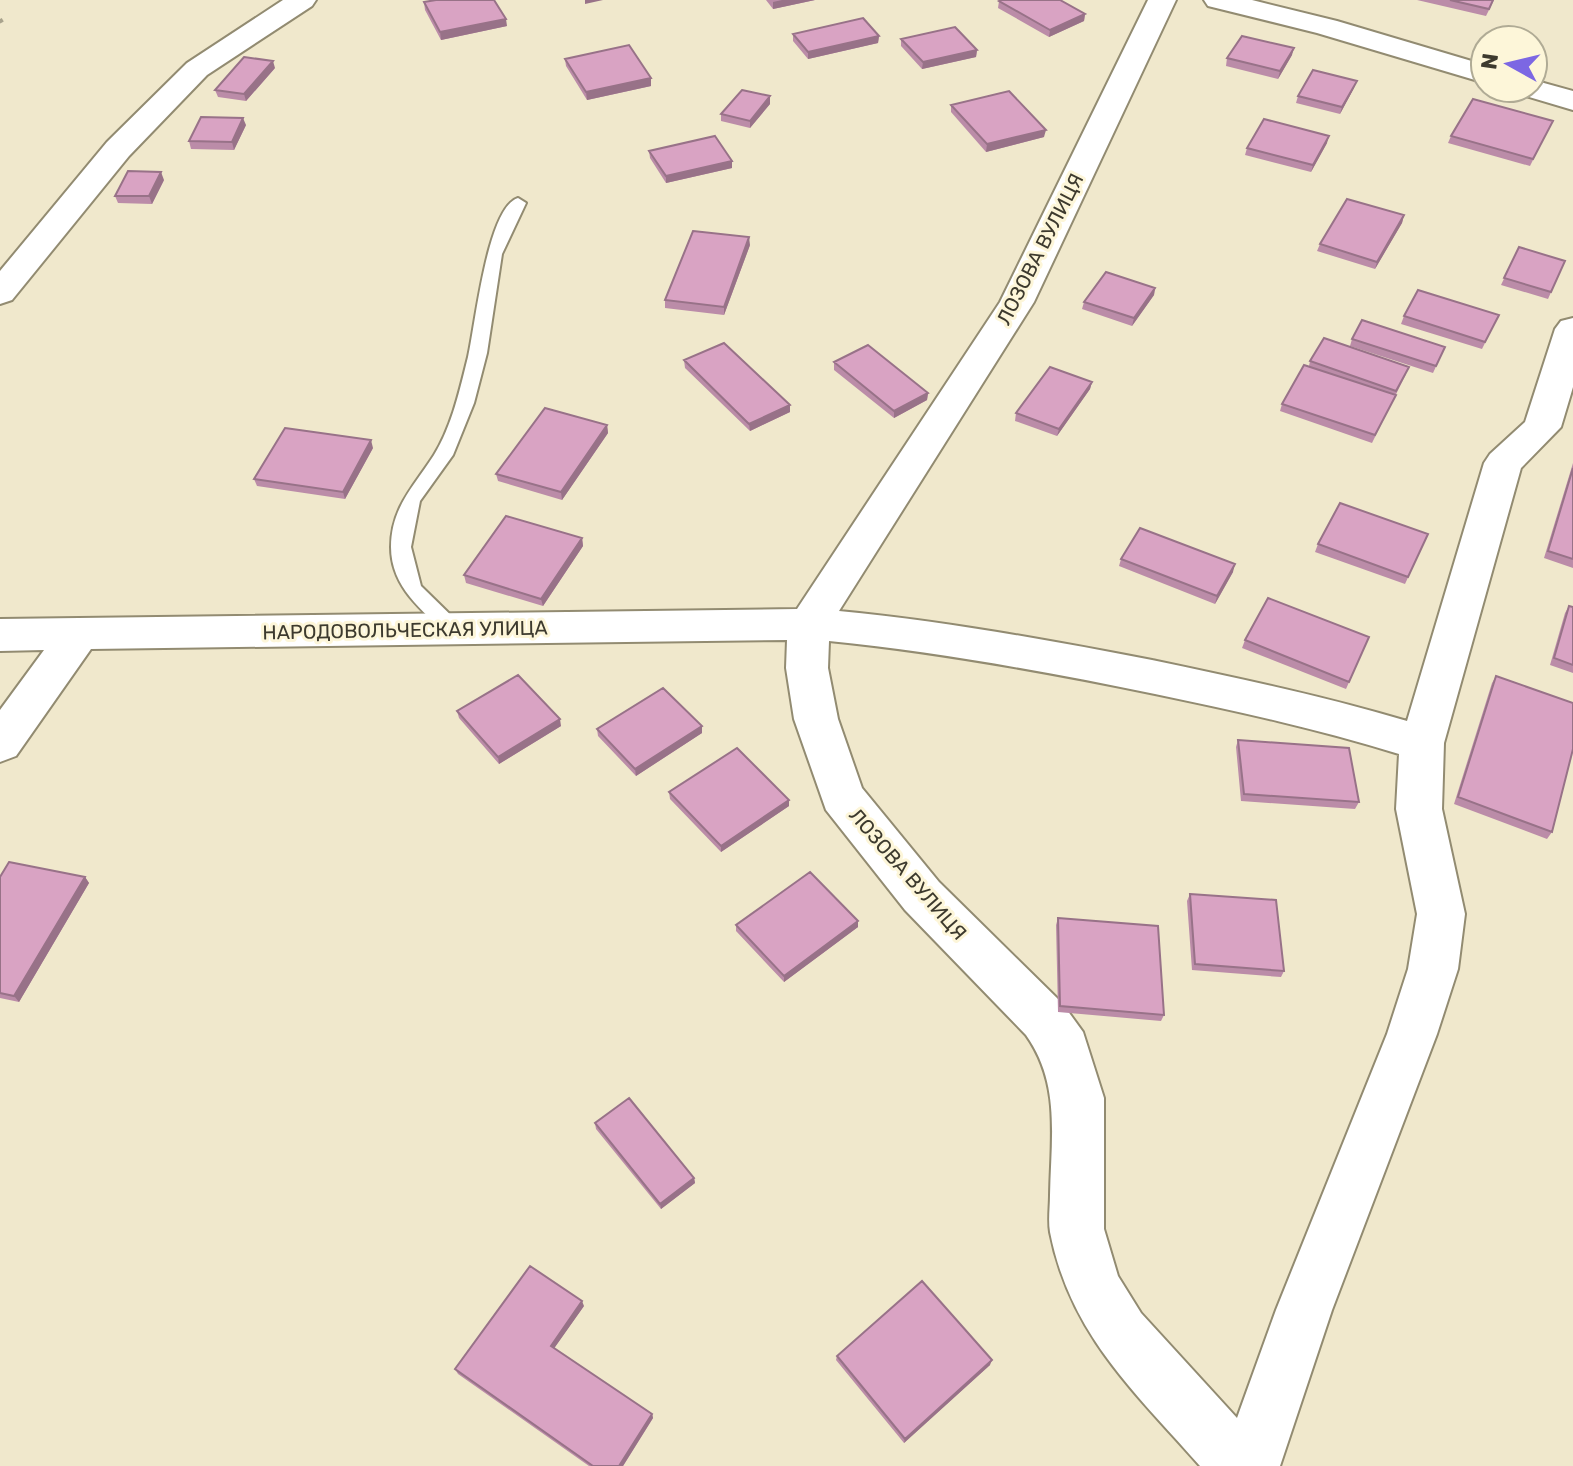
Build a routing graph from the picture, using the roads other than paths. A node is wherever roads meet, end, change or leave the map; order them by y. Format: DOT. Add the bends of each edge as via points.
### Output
graph roads {
  1 [pos="302,0"];
  2 [pos="1162,0"];
  3 [pos="1218,0"];
  4 [pos="1469,69"];
  5 [pos="1549,94"];
  6 [pos="1573,101"];
  7 [pos="518,203"];
  8 [pos="0,293"];
  9 [pos="1573,329"];
  10 [pos="1558,432"];
  11 [pos="809,624"];
  12 [pos="456,630"];
  13 [pos="79,634"];
  14 [pos="0,635"];
  15 [pos="1422,743"];
  16 [pos="0,744"];
  17 [pos="1240,1466"];
  18 [pos="1250,1466"];
  1 -- 8 [label="street" via="197,69 118,149"];
  2 -- 11 [label="street, ЛОЗОВА ВУЛИЦЯ" via="1017,302"];
  3 -- 4 [label="street"];
  5 -- 6 [label="street"];
  7 -- 12 [label="lane" via="494,254 465,403 444,455 411,500 401,547 412,589"];
  9 -- 10 [label="street"];
  10 -- 15 [label="street" via="1503,463"];
  11 -- 12 [label="street, НАРОДОВОЛЬЧЕСКАЯ УЛИЦА"];
  11 -- 15 [label="street, НАРОДОВОЛЬЧЕСКАЯ УЛИЦА" via="888,630 1084,663 1349,720"];
  11 -- 17 [label="street, ЛОЗОВА ВУЛИЦЯ" via="807,668 816,719 842,797 922,896 1044,1019 1065,1048 1078,1098 1077,1229 1094,1289 1121,1333"];
  12 -- 13 [label="street, НАРОДОВОЛЬЧЕСКАЯ УЛИЦА"];
  13 -- 14 [label="street, НАРОДОВОЛЬЧЕСКАЯ УЛИЦА"];
  13 -- 16 [label="street"];
  15 -- 18 [label="street" via="1419,809 1441,914 1433,969"];
}
